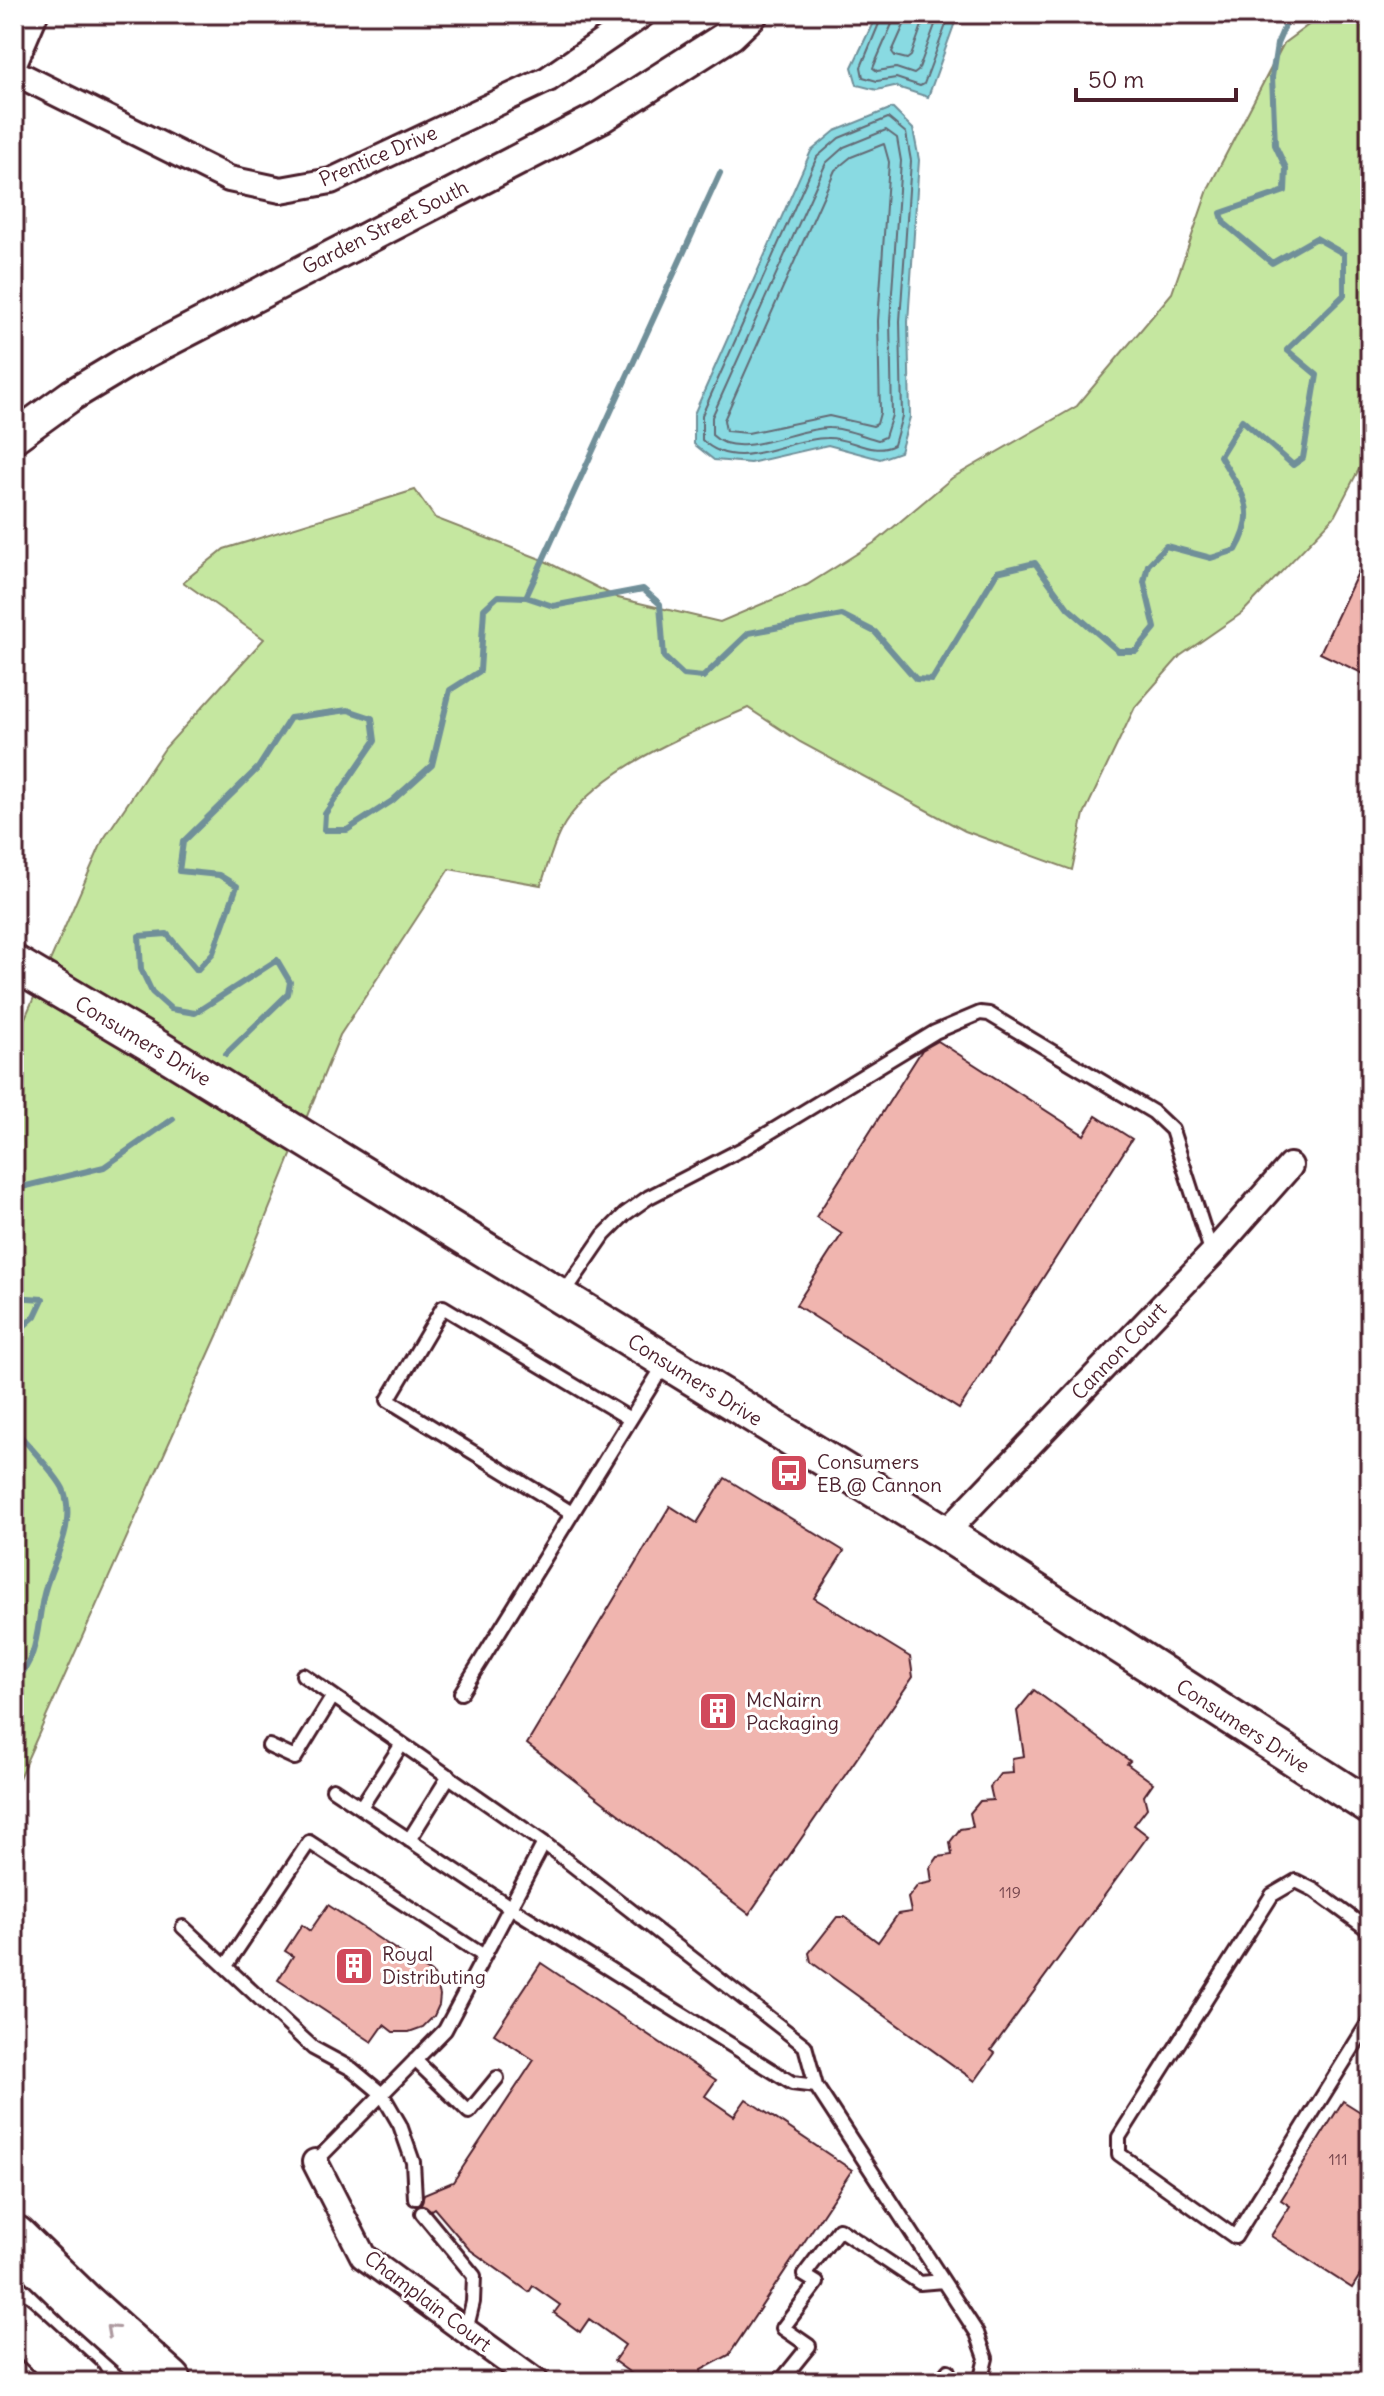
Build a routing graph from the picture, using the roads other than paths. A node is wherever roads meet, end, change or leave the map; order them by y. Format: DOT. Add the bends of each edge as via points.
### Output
graph roads {
  1 [pos="35,14"];
  2 [pos="643,14"];
  3 [pos="752,14"];
  4 [pos="14,63"];
  5 [pos="14,72"];
  6 [pos="14,437"];
  7 [pos="14,963"];
  8 [pos="1290,1166"];
  9 [pos="1212,1254"];
  10 [pos="560,1298"];
  11 [pos="665,1362"];
  12 [pos="630,1419"];
  13 [pos="572,1513"];
  14 [pos="945,1533"];
  15 [pos="303,1675"];
  16 [pos="461,1693"];
  17 [pos="333,1696"];
  18 [pos="402,1744"];
  19 [pos="269,1746"];
  20 [pos="449,1776"];
  21 [pos="333,1789"];
  22 [pos="361,1807"];
  23 [pos="1370,1807"];
  24 [pos="409,1840"];
  25 [pos="544,1843"];
  26 [pos="510,1907"];
  27 [pos="183,1927"];
  28 [pos="1370,1931"];
  29 [pos="484,1956"];
  30 [pos="226,1966"];
  31 [pos="1370,2020"];
  32 [pos="415,2060"];
  33 [pos="497,2078"];
  34 [pos="816,2086"];
  35 [pos="382,2094"];
  36 [pos="315,2162"];
  37 [pos="415,2198"];
  38 [pos="422,2213"];
  39 [pos="14,2238"];
  40 [pos="943,2281"];
  41 [pos="14,2322"];
  42 [pos="466,2331"];
  43 [pos="80,2382"];
  44 [pos="169,2382"];
  45 [pos="536,2382"];
  46 [pos="780,2382"];
  47 [pos="980,2382"];
  1 -- 4 [label="street"];
  2 -- 5 [label="street, Prentice Drive" via="548,79 331,181 281,190 229,179"];
  3 -- 6 [label="street, Garden Street South" via="731,34 601,117 127,362"];
  7 -- 10 [label="main road, Consumers Drive"];
  8 -- 9 [label="street, Cannon Court"];
  9 -- 10 [label="lane" via="1165,1122 980,1013 935,1032 744,1148 649,1197 604,1235"];
  9 -- 14 [label="street, Cannon Court"];
  10 -- 11 [label="main road, Consumers Drive"];
  11 -- 12 [label="lane"];
  11 -- 14 [label="main road, Consumers Drive"];
  12 -- 13 [label="lane"];
  12 -- 13 [label="lane" via="443,1307 388,1400"];
  13 -- 16 [label="lane"];
  14 -- 23 [label="main road, Consumers Drive"];
  15 -- 17 [label="lane"];
  17 -- 18 [label="lane"];
  17 -- 19 [label="lane" via="295,1758"];
  18 -- 20 [label="lane"];
  18 -- 22 [label="lane"];
  20 -- 24 [label="lane"];
  20 -- 25 [label="lane"];
  21 -- 22 [label="lane"];
  22 -- 24 [label="lane"];
  24 -- 26 [label="lane"];
  25 -- 26 [label="lane"];
  25 -- 34 [label="lane" via="805,2046"];
  26 -- 29 [label="lane"];
  26 -- 34 [label="lane" via="792,2083"];
  27 -- 30 [label="lane"];
  28 -- 31 [label="lane" via="1296,1881 1272,1895 1119,2137 1119,2154 1235,2237"];
  29 -- 30 [label="lane" via="309,1842"];
  29 -- 32 [label="lane" via="445,2030"];
  30 -- 35 [label="lane" via="313,2048 352,2069"];
  32 -- 33 [label="lane" via="469,2112"];
  32 -- 35 [label="lane"];
  34 -- 40 [label="lane"];
  35 -- 36 [label="lane"];
  35 -- 37 [label="lane" via="413,2162"];
  36 -- 42 [label="street, Champlain Court" via="363,2256"];
  38 -- 42 [label="lane" via="474,2276"];
  44 -- 39 [label="highway, one-way"];
  40 -- 46 [label="lane" via="920,2283 839,2229 804,2275 817,2283 783,2328 809,2346"];
  40 -- 47 [label="lane" via="977,2333 986,2358"];
  41 -- 43 [label="highway"];
  42 -- 45 [label="street, Champlain Court"];
}
